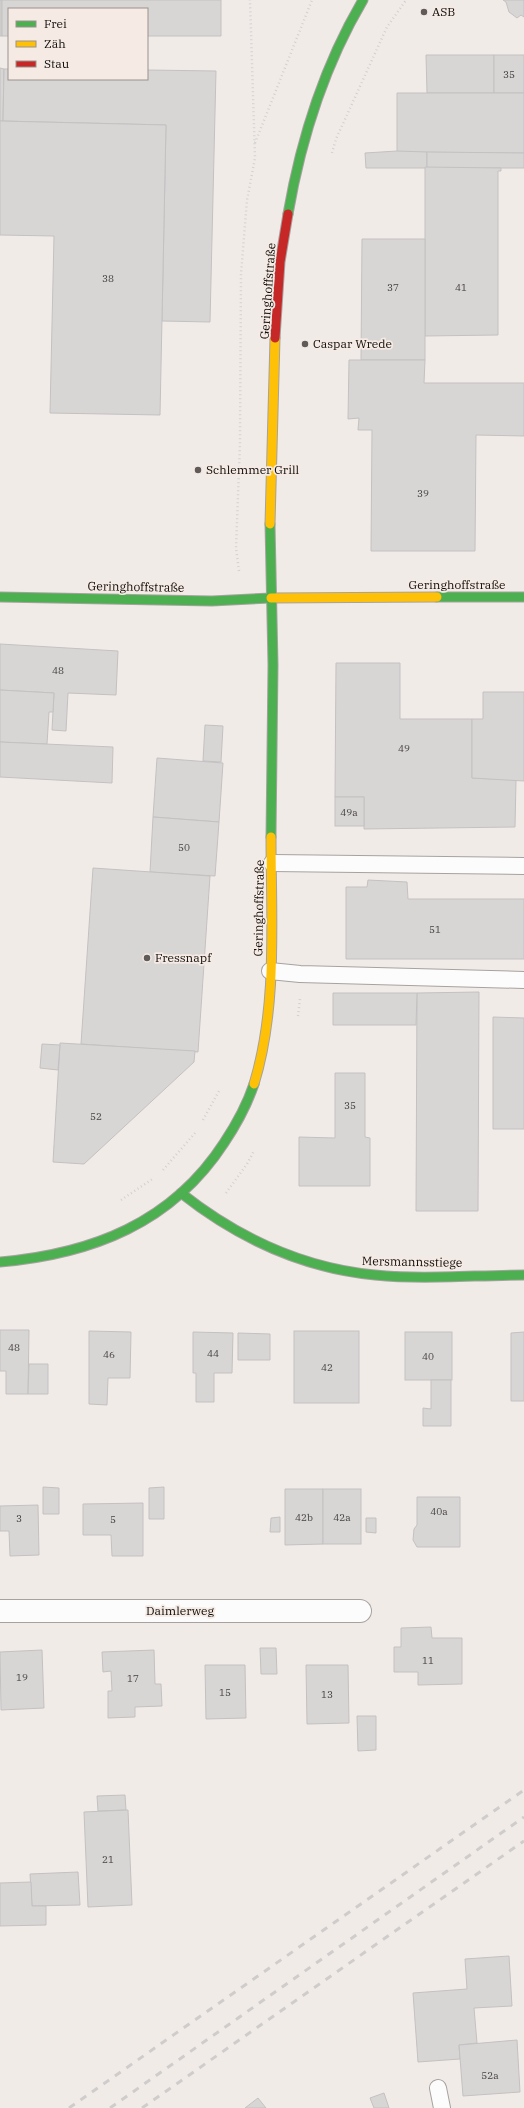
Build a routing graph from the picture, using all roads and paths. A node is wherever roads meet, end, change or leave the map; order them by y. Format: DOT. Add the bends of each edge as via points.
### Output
graph roads {
  1 [pos="250,0"];
  2 [pos="312,0"];
  3 [pos="363,0"];
  4 [pos="254,145"];
  5 [pos="0,597"];
  6 [pos="524,597"];
  7 [pos="271,599"];
  8 [pos="243,600"];
  9 [pos="272,863"];
  10 [pos="524,866"];
  11 [pos="270,971"];
  12 [pos="524,980"];
  13 [pos="219,1090"];
  14 [pos="202,1122"];
  15 [pos="199,1128"];
  16 [pos="181,1193"];
  17 [pos="116,1203"];
  18 [pos="0,1262"];
  19 [pos="524,1275"];
  20 [pos="360,1610"];
  21 [pos="0,1611"];
  22 [pos="438,2088"];
  23 [pos="442,2108"];
  1 -- 4 [label="path"];
  2 -- 4 [label="path"];
  3 -- 7 [label="street, Geringhoffstraße" via="346,29 319,93 297,166 284,230 276,310 270,532"];
  4 -- 8 [label="path" via="255,158 247,200 241,274 240,444 236,548"];
  5 -- 8 [label="street, Geringhoffstraße"];
  6 -- 7 [label="street, Geringhoffstraße"];
  7 -- 8 [label="street, Geringhoffstraße"];
  7 -- 9 [label="street, Geringhoffstraße"];
  9 -- 10 [label="lane"];
  9 -- 11 [label="street, Geringhoffstraße"];
  11 -- 12 [label="lane"];
  11 -- 16 [label="street, Geringhoffstraße" via="264,1045 246,1103 224,1142"];
  13 -- 14 [label="path"];
  15 -- 17 [label="path" via="159,1175"];
  16 -- 18 [label="street" via="148,1219 110,1238 48,1256"];
  16 -- 19 [label="street, Mersmannsstiege" via="221,1224 269,1250 334,1269 368,1275"];
  20 -- 21 [label="street, Daimlerweg"];
  22 -- 23 [label="lane"];
}
